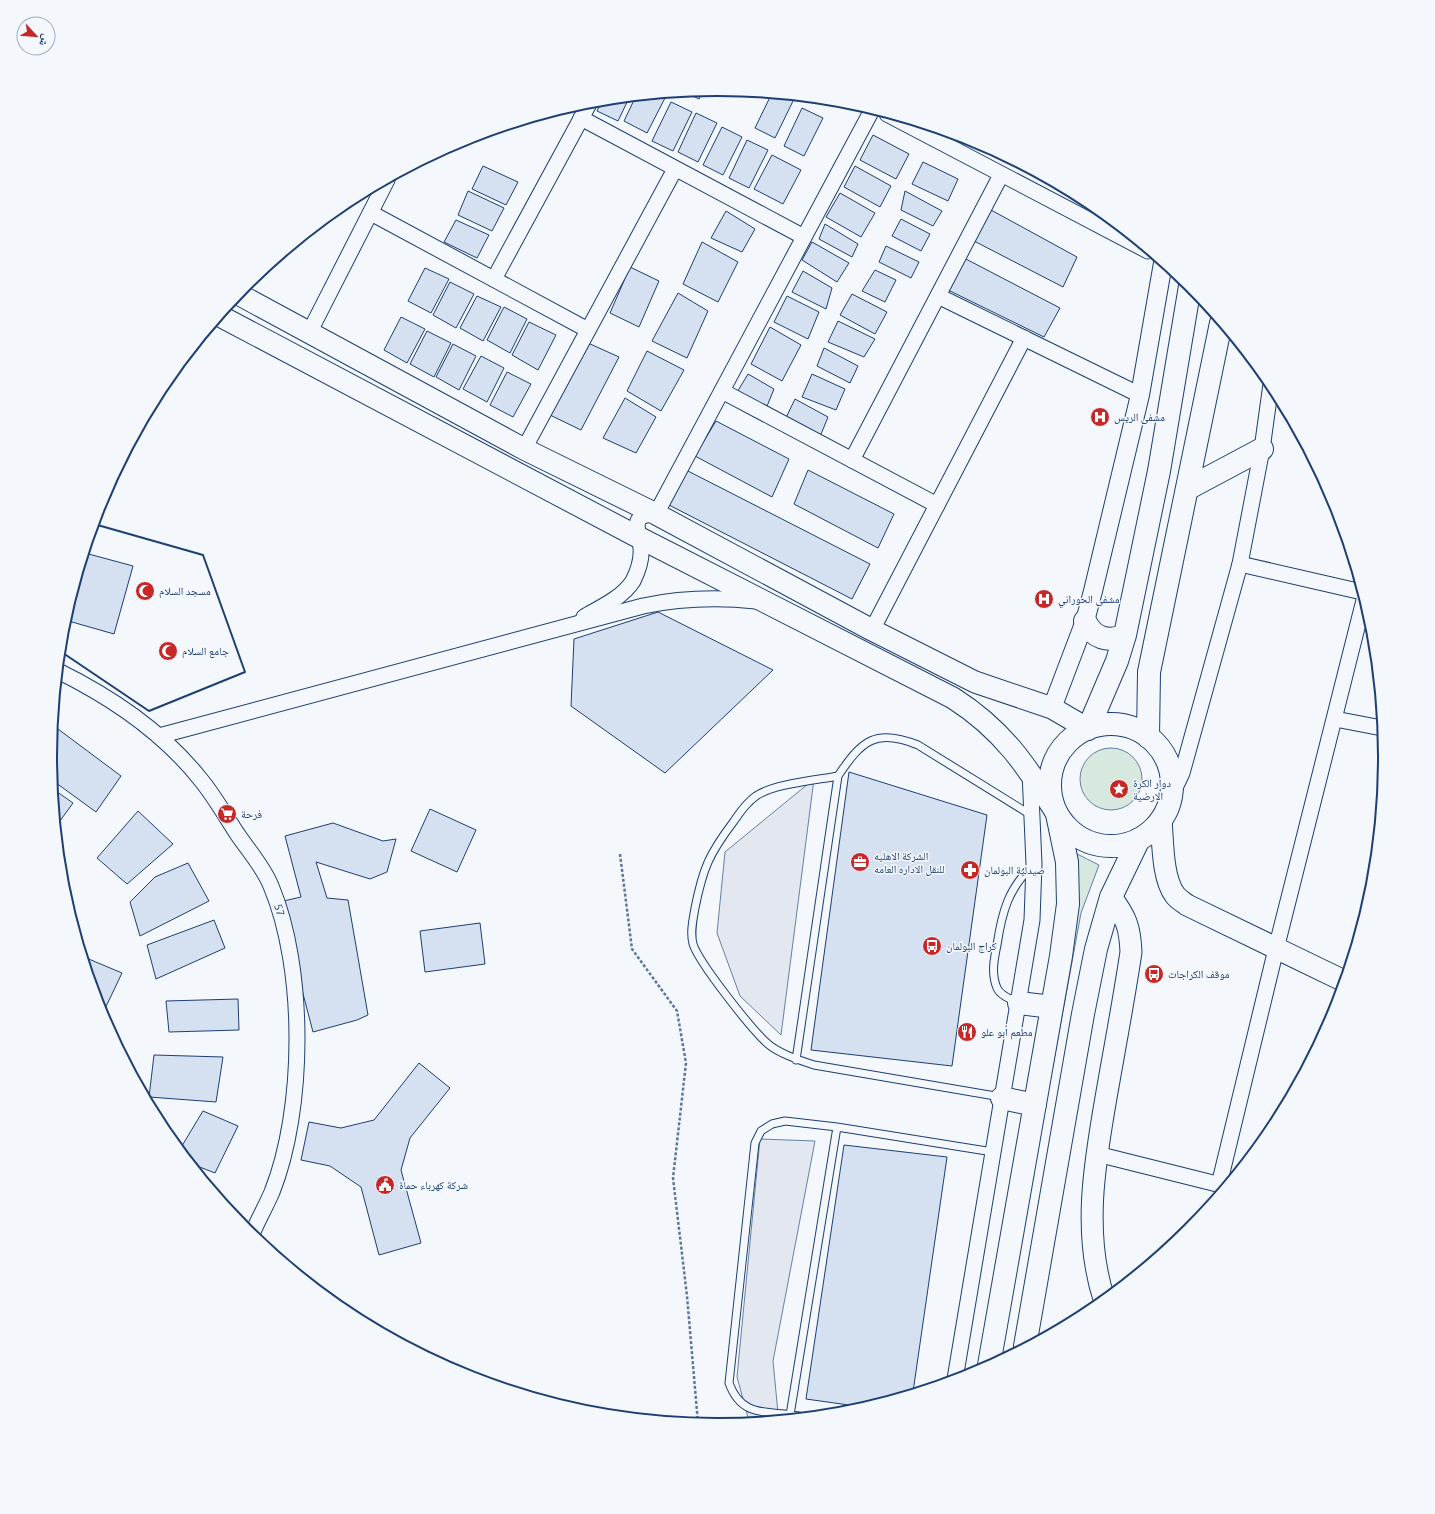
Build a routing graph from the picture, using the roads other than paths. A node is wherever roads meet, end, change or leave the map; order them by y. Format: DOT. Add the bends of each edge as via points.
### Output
graph roads {
  1 [pos="586,110"];
  2 [pos="870,115"];
  3 [pos="581,118"];
  4 [pos="908,125"];
  5 [pos="675,169"];
  6 [pos="1001,175"];
  7 [pos="383,187"];
  8 [pos="371,212"];
  9 [pos="804,237"];
  10 [pos="1132,243"];
  11 [pos="1161,268"];
  12 [pos="494,279"];
  13 [pos="1189,294"];
  14 [pos="938,296"];
  15 [pos="244,297"];
  16 [pos="224,318"];
  17 [pos="1220,329"];
  18 [pos="588,330"];
  19 [pos="309,333"];
  20 [pos="1024,338"];
  21 [pos="722,392"];
  22 [pos="1270,394"];
  23 [pos="1140,395"];
  24 [pos="524,449"];
  25 [pos="1262,449"];
  26 [pos="852,460"];
  27 [pos="1187,489"];
  28 [pos="937,504"];
  29 [pos="656,514"];
  30 [pos="638,537"];
  31 [pos="1240,564"];
  32 [pos="1356,591"];
  33 [pos="765,602"];
  34 [pos="1361,612"];
  35 [pos="1085,621"];
  36 [pos="570,626"];
  37 [pos="872,630"];
  38 [pos="1125,635"];
  39 [pos="63,674"];
  40 [pos="1052,708"];
  41 [pos="1335,719"];
  42 [pos="1377,727"];
  43 [pos="1088,729"];
  44 [pos="159,736"];
  45 [pos="1148,737"];
  46 [pos="1030,771"];
  47 [pos="838,776"];
  48 [pos="1171,796"];
  49 [pos="1057,814"];
  50 [pos="1031,815"];
  51 [pos="1161,820"];
  52 [pos="1139,839"];
  53 [pos="1034,864"];
  54 [pos="1111,897"];
  55 [pos="1276,949"];
  56 [pos="1339,979"];
  57 [pos="1019,1003"];
  58 [pos="1052,1008"];
  59 [pos="796,1060"];
  60 [pos="1002,1098"];
  61 [pos="1035,1105"];
  62 [pos="837,1127"];
  63 [pos="993,1152"];
  64 [pos="1097,1154"];
  65 [pos="1223,1182"];
  66 [pos="1220,1185"];
  67 [pos="255,1228"];
  68 [pos="1105,1291"];
  69 [pos="1027,1340"];
  70 [pos="990,1358"];
  71 [pos="956,1372"];
  72 [pos="790,1413"];
  73 [pos="782,1414"];
  1 -- 3 [label="street"];
  2 -- 9 [label="street"];
  3 -- 5 [label="street"];
  3 -- 12 [label="street"];
  4 -- 6 [label="street"];
  5 -- 9 [label="street"];
  5 -- 18 [label="street"];
  6 -- 10 [label="street"];
  6 -- 14 [label="street"];
  7 -- 8 [label="street"];
  8 -- 12 [label="street"];
  8 -- 19 [label="street"];
  9 -- 21 [label="street"];
  11 -- 23 [label="street"];
  12 -- 18 [label="street"];
  13 -- 38 [label="main road" via="1159,471"];
  14 -- 20 [label="street"];
  14 -- 26 [label="street"];
  15 -- 19 [label="main road"];
  16 -- 30 [label="main road"];
  17 -- 27 [label="main road"];
  18 -- 24 [label="street"];
  19 -- 24 [label="main road"];
  20 -- 23 [label="street"];
  20 -- 28 [label="street"];
  21 -- 26 [label="street"];
  21 -- 29 [label="street"];
  22 -- 25 [label="street"];
  23 -- 35 [label="street"];
  24 -- 29 [label="main road"];
  25 -- 27 [label="main road"];
  25 -- 31 [label="street"];
  26 -- 28 [label="street"];
  27 -- 45 [label="main road" via="1150,672"];
  28 -- 37 [label="street"];
  29 -- 30 [label="street" via="645,514 640,518 636,531"];
  29 -- 37 [label="main road"];
  30 -- 33 [label="main road"];
  30 -- 36 [label="street" via="641,557 632,582 616,598"];
  31 -- 32 [label="street"];
  31 -- 48 [label="street" via="1182,773"];
  33 -- 36 [label="street" via="720,598 682,599 643,606"];
  33 -- 46 [label="main road" via="959,702 1003,738"];
  34 -- 41 [label="street"];
  35 -- 38 [label="main road" via="1092,633 1098,637 1112,639"];
  35 -- 40 [label="street"];
  36 -- 44 [label="street"];
  37 -- 40 [label="main road" via="975,682"];
  38 -- 43 [label="main road" via="1117,661"];
  39 -- 44 [label="street, 57" via="116,702"];
  40 -- 43 [label="main road"];
  41 -- 42 [label="street"];
  41 -- 55 [label="street"];
  43 -- 45 [label="main road" via="1103,724 1119,724"];
  43 -- 49 [label="main road" via="1070,739 1058,755 1051,774 1051,795"];
  44 -- 67 [label="street, 57" via="202,780 271,885 288,945 294,984 297,1038 293,1100 283,1154 272,1192"];
  45 -- 48 [label="main road" via="1160,749 1168,763 1172,780"];
  46 -- 49 [label="main road"];
  46 -- 50 [label="street"];
  47 -- 50 [label="lane" via="852,755 865,742 885,737 902,739 918,745"];
  47 -- 59 [label="lane"];
  47 -- 59 [label="lane" via="772,789 756,796 744,807 707,861 691,928 693,943 699,957 750,1023 768,1044"];
  48 -- 51 [label="main road"];
  49 -- 52 [label="main road" via="1069,829 1084,840 1102,846 1121,845"];
  49 -- 58 [label="main road" via="1066,862 1068,904"];
  50 -- 53 [label="street"];
  51 -- 52 [label="main road"];
  51 -- 55 [label="main road" via="1166,871 1169,886 1175,897"];
  52 -- 54 [label="main road"];
  53 -- 57 [label="street" via="1032,920"];
  53 -- 57 [label="lane" via="1019,880 1006,902 993,965 998,989 1006,997"];
  54 -- 64 [label="main road" via="1124,914 1130,931 1131,952"];
  54 -- 69 [label="main road" via="1096,949 1083,1014"];
  55 -- 56 [label="main road"];
  55 -- 65 [label="street"];
  57 -- 58 [label="main road"];
  57 -- 60 [label="street"];
  58 -- 61 [label="main road"];
  59 -- 60 [label="lane" via="822,1067"];
  60 -- 61 [label="main road"];
  60 -- 63 [label="street"];
  61 -- 70 [label="main road"];
  62 -- 63 [label="lane"];
  62 -- 72 [label="lane"];
  62 -- 73 [label="lane" via="785,1121 772,1124 761,1131 755,1144 729,1383 734,1397 743,1406 755,1411"];
  63 -- 71 [label="street"];
  64 -- 66 [label="street"];
  64 -- 68 [label="main road" via="1092,1222 1095,1255"];
}
